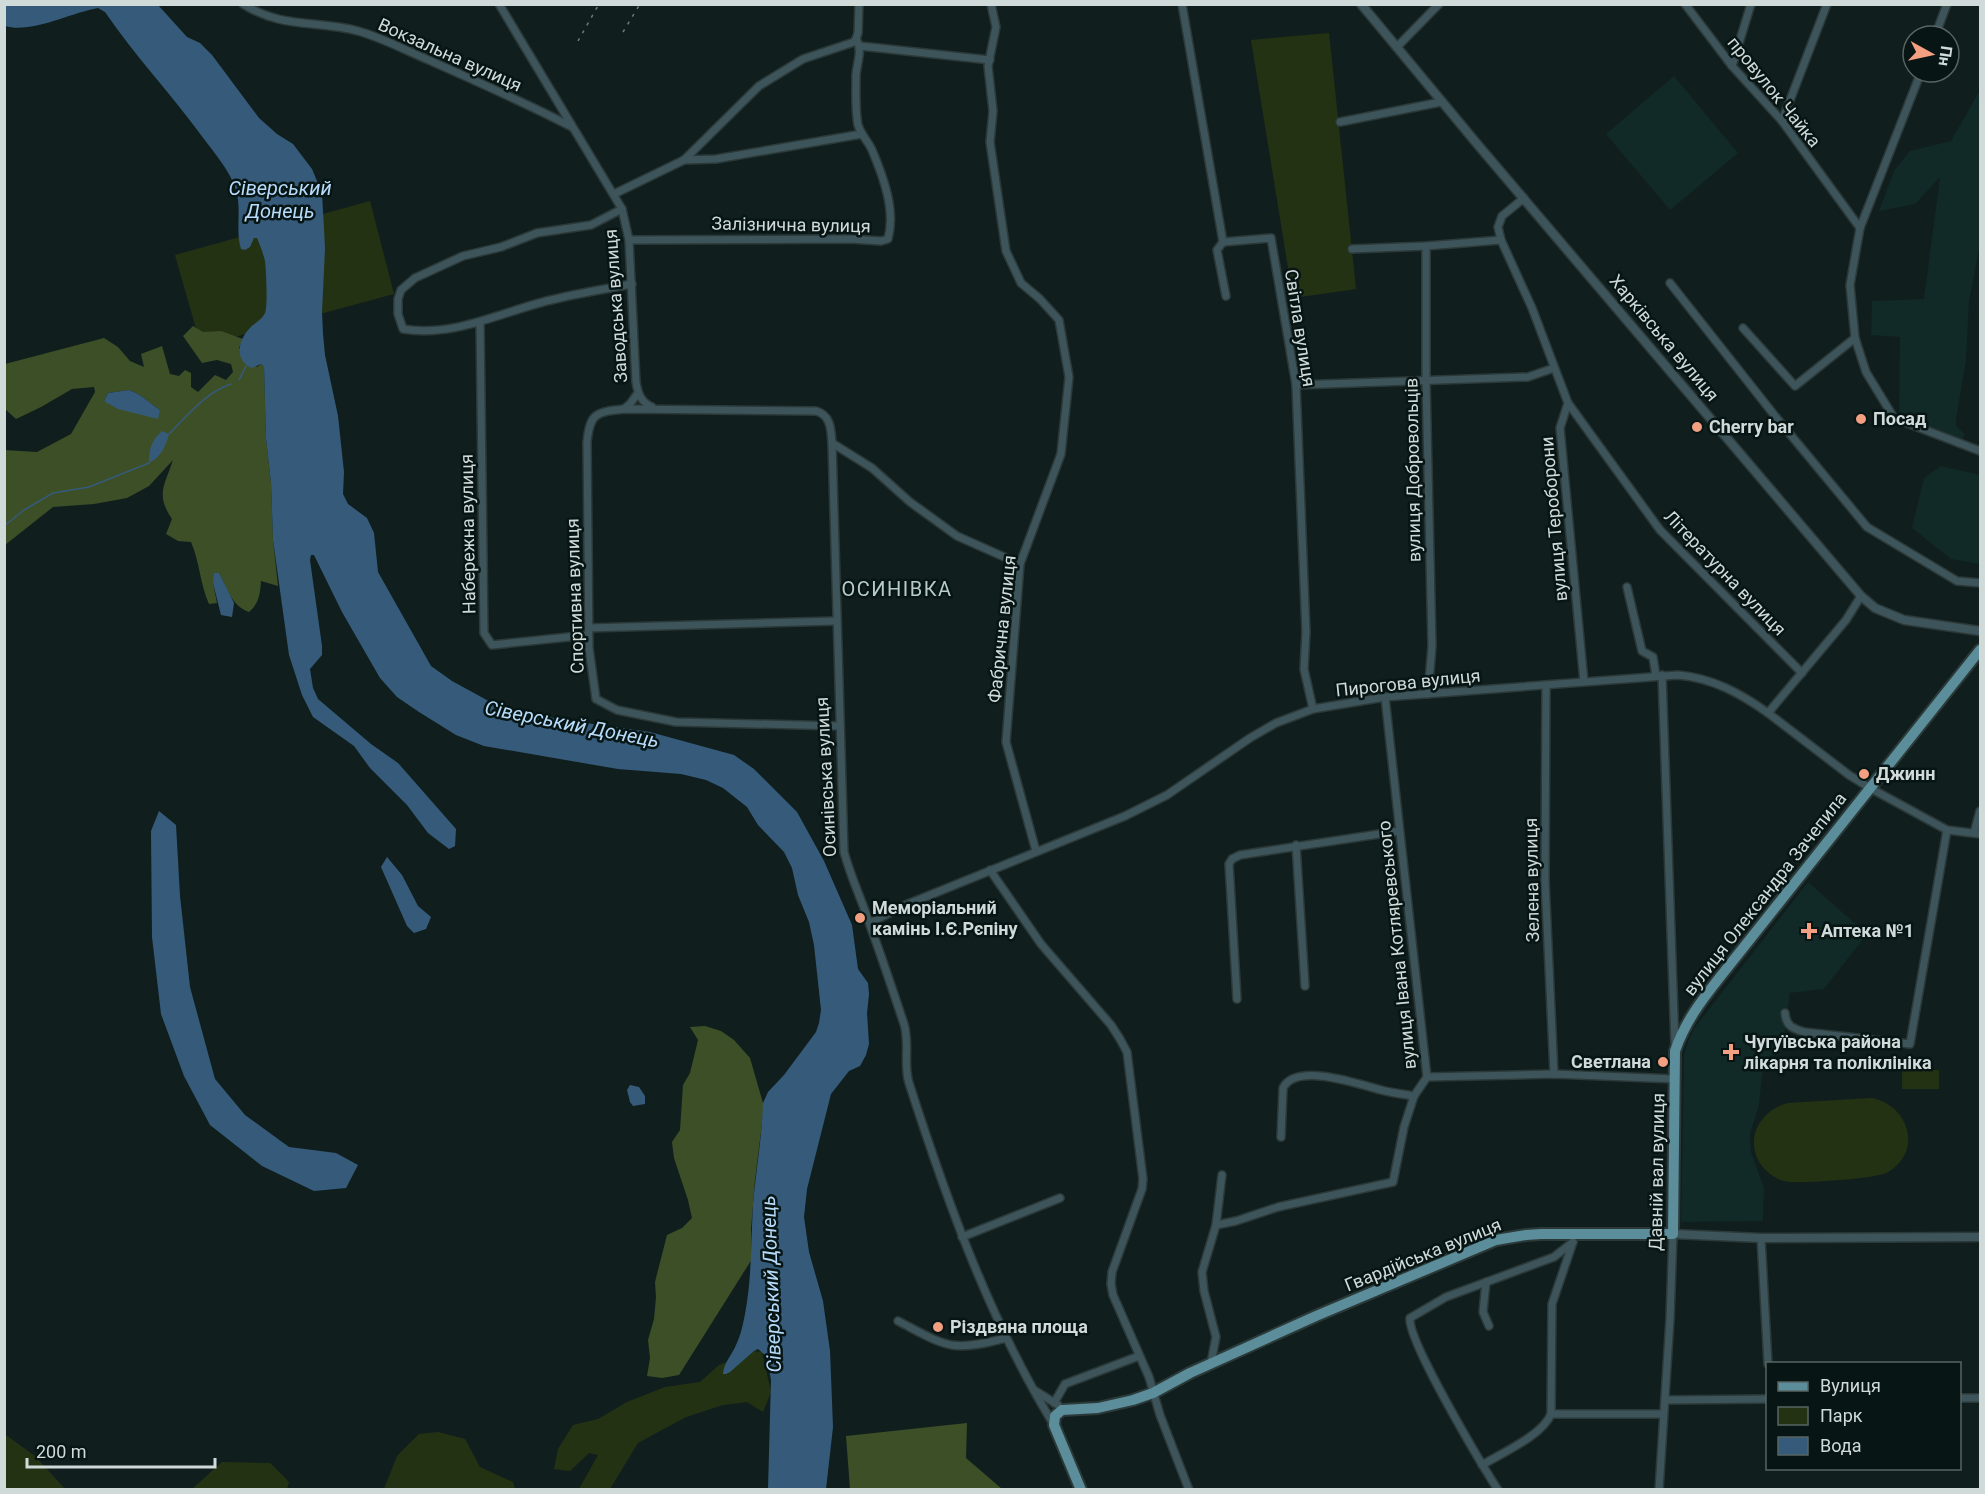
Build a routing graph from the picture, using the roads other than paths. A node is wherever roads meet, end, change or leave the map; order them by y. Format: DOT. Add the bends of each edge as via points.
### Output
graph roads {
  1 [pos="243,4"];
  2 [pos="499,4"];
  3 [pos="859,4"];
  4 [pos="991,4"];
  5 [pos="1182,4"];
  6 [pos="1361,4"];
  7 [pos="1439,4"];
  8 [pos="1685,4"];
  9 [pos="1751,4"];
  10 [pos="1827,4"];
  11 [pos="1947,4"];
  12 [pos="1940,24"];
  13 [pos="858,42"];
  14 [pos="1397,47"];
  15 [pos="990,60"];
  16 [pos="1732,66"];
  17 [pos="1916,84"];
  18 [pos="1441,102"];
  19 [pos="1782,121"];
  20 [pos="1340,122"];
  21 [pos="572,127"];
  22 [pos="861,134"];
  23 [pos="684,160"];
  24 [pos="615,194"];
  25 [pos="1524,198"];
  26 [pos="622,209"];
  27 [pos="1860,228"];
  28 [pos="629,240"];
  29 [pos="1501,240"];
  30 [pos="1223,242"];
  31 [pos="1426,246"];
  32 [pos="1352,249"];
  33 [pos="1670,283"];
  34 [pos="632,284"];
  35 [pos="1227,296"];
  36 [pos="480,322"];
  37 [pos="1743,328"];
  38 [pos="1855,338"];
  39 [pos="1554,368"];
  40 [pos="1426,381"];
  41 [pos="1296,385"];
  42 [pos="638,393"];
  43 [pos="1568,403"];
  44 [pos="656,408"];
  45 [pos="624,409"];
  46 [pos="816,411"];
  47 [pos="832,443"];
  48 [pos="1980,450"];
  49 [pos="1020,564"];
  50 [pos="1980,583"];
  51 [pos="1628,587"];
  52 [pos="1861,596"];
  53 [pos="836,621"];
  54 [pos="588,631"];
  55 [pos="1980,631"];
  56 [pos="1980,650"];
  57 [pos="1802,673"];
  58 [pos="1659,676"];
  59 [pos="1584,682"];
  60 [pos="1546,686"];
  61 [pos="1428,694"];
  62 [pos="1385,697"];
  63 [pos="1313,709"];
  64 [pos="1768,713"];
  65 [pos="840,726"];
  66 [pos="1870,788"];
  67 [pos="1980,812"];
  68 [pos="1947,830"];
  69 [pos="1399,831"];
  70 [pos="1977,834"];
  71 [pos="1296,845"];
  72 [pos="1036,851"];
  73 [pos="990,870"];
  74 [pos="870,922"];
  75 [pos="1305,986"];
  76 [pos="1237,999"];
  77 [pos="1785,1013"];
  78 [pos="1675,1051"];
  79 [pos="1554,1074"];
  80 [pos="1427,1077"];
  81 [pos="1675,1079"];
  82 [pos="1414,1095"];
  83 [pos="1281,1137"];
  84 [pos="1222,1175"];
  85 [pos="1060,1198"];
  86 [pos="1216,1225"];
  87 [pos="1673,1234"];
  88 [pos="962,1237"];
  89 [pos="1980,1237"];
  90 [pos="1575,1238"];
  91 [pos="1761,1238"];
  92 [pos="1486,1282"];
  93 [pos="898,1321"];
  94 [pos="1489,1326"];
  95 [pos="1006,1338"];
  96 [pos="1139,1356"];
  97 [pos="1767,1362"];
  98 [pos="1211,1363"];
  99 [pos="1032,1389"];
  100 [pos="1153,1393"];
  101 [pos="1961,1398"];
  102 [pos="1980,1398"];
  103 [pos="1766,1399"];
  104 [pos="1665,1400"];
  105 [pos="1054,1403"];
  106 [pos="1066,1409"];
  107 [pos="1551,1414"];
  108 [pos="1663,1414"];
  109 [pos="1054,1425"];
  110 [pos="1482,1465"];
  111 [pos="1081,1490"];
  112 [pos="1189,1490"];
  113 [pos="1498,1490"];
  114 [pos="1659,1490"];
  1 -- 21 [label="street, Вокзальна вулиця" via="277,20 358,31 381,39"];
  2 -- 21 [label="street, Вокзальна вулиця"];
  3 -- 13 [label="street, Залізнична вулиця"];
  4 -- 15 [label="street, Фабрична вулиця" via="996,27"];
  5 -- 30 [label="street"];
  6 -- 14 [label="street, Харківська вулиця"];
  7 -- 14 [label="street"];
  8 -- 16 [label="street, провулок Чайка"];
  9 -- 16 [label="street"];
  10 -- 19 [label="street"];
  11 -- 12 [label="street"];
  13 -- 15 [label="street"];
  13 -- 22 [label="street, Залізнична вулиця" via="856,75"];
  13 -- 23 [label="street" via="803,59 759,86"];
  14 -- 18 [label="street, Харківська вулиця"];
  15 -- 49 [label="street, Фабрична вулиця" via="990,142 1006,251 1020,283 1059,320 1069,377 1061,454"];
  16 -- 19 [label="street, провулок Чайка"];
  17 -- 27 [label="street"];
  18 -- 20 [label="street"];
  18 -- 25 [label="street, Харківська вулиця"];
  19 -- 27 [label="street, провулок Чайка"];
  21 -- 24 [label="street, Вокзальна вулиця"];
  22 -- 23 [label="street" via="716,159"];
  22 -- 28 [label="street, Залізнична вулиця" via="871,148 889,206 890,231 886,241"];
  23 -- 24 [label="street"];
  24 -- 26 [label="street, Заводська вулиця"];
  25 -- 29 [label="street" via="1502,216 1498,227"];
  25 -- 52 [label="street, Харківська вулиця"];
  26 -- 28 [label="street, Заводська вулиця"];
  26 -- 36 [label="street" via="591,225 537,233 463,256 415,278 401,290 398,314 403,329 415,331"];
  27 -- 38 [label="street" via="1850,285"];
  28 -- 34 [label="street, Заводська вулиця"];
  29 -- 31 [label="street"];
  29 -- 39 [label="street"];
  30 -- 35 [label="street" via="1217,250"];
  30 -- 41 [label="street, Світла вулиця" via="1271,238"];
  31 -- 32 [label="street"];
  31 -- 40 [label="street, вулиця Добровольців"];
  33 -- 50 [label="street" via="1867,527 1957,580"];
  34 -- 36 [label="street" via="554,299"];
  34 -- 42 [label="street, Заводська вулиця"];
  36 -- 54 [label="street, Набережна вулиця" via="484,633 492,645"];
  37 -- 38 [label="street" via="1795,386"];
  38 -- 48 [label="street" via="1866,372 1894,418"];
  39 -- 40 [label="street" via="1528,377"];
  39 -- 43 [label="street"];
  40 -- 41 [label="street"];
  40 -- 61 [label="street, вулиця Добровольців" via="1432,646"];
  41 -- 63 [label="street, Світла вулиця" via="1306,632 1304,669"];
  42 -- 44 [label="street, Заводська вулиця"];
  42 -- 45 [label="street"];
  43 -- 57 [label="street, Літературна вулиця" via="1660,530"];
  43 -- 59 [label="street, вулиця Тероборони" via="1560,428"];
  44 -- 45 [label="street, Спортивна вулиця"];
  44 -- 46 [label="street, Спортивна вулиця"];
  45 -- 54 [label="street, Спортивна вулиця" via="596,415 588,430"];
  46 -- 47 [label="street, Осинівська вулиця" via="826,416"];
  47 -- 49 [label="street" via="872,468 957,536"];
  47 -- 53 [label="street, Осинівська вулиця"];
  49 -- 72 [label="street, Фабрична вулиця" via="1006,742"];
  51 -- 58 [label="street" via="1642,651 1653,657"];
  52 -- 55 [label="street, Харківська вулиця" via="1875,608 1904,620"];
  52 -- 57 [label="street"];
  53 -- 54 [label="street, Набережна вулиця"];
  53 -- 65 [label="street, Осинівська вулиця"];
  54 -- 65 [label="street, Спортивна вулиця" via="596,699 617,710 676,722"];
  56 -- 66 [label="main road, вулиця Олександра Зачепила"];
  57 -- 64 [label="street"];
  58 -- 59 [label="street, Пирогова вулиця"];
  58 -- 64 [label="street, Пирогова вулиця" via="1696,677 1717,683"];
  58 -- 78 [label="street, Давній вал вулиця"];
  59 -- 60 [label="street, Пирогова вулиця"];
  60 -- 61 [label="street, Пирогова вулиця"];
  60 -- 79 [label="street, Зелена вулиця" via="1545,881"];
  61 -- 62 [label="street, Пирогова вулиця"];
  62 -- 63 [label="street, Пирогова вулиця"];
  62 -- 69 [label="street, вулиця Івана Котляревського"];
  63 -- 72 [label="street, Пирогова вулиця" via="1250,738 1167,795"];
  64 -- 66 [label="street, Пирогова вулиця"];
  65 -- 74 [label="street, Осинівська вулиця" via="844,852"];
  66 -- 68 [label="street, Пирогова вулиця"];
  66 -- 78 [label="main road, вулиця Олександра Зачепила" via="1693,1012"];
  67 -- 70 [label="street"];
  68 -- 70 [label="street"];
  68 -- 77 [label="street" via="1910,1044 1804,1032 1785,1022"];
  69 -- 71 [label="street"];
  69 -- 80 [label="street, вулиця Івана Котляревського"];
  71 -- 75 [label="street"];
  71 -- 76 [label="street" via="1240,855 1229,864"];
  72 -- 73 [label="street, Пирогова вулиця"];
  73 -- 74 [label="street, Пирогова вулиця"];
  73 -- 96 [label="street" via="1041,944 1111,1025 1127,1052 1143,1179 1111,1284"];
  74 -- 88 [label="street, Осинівська вулиця" via="905,1028 908,1079"];
  78 -- 81 [label="main road, Давній вал вулиця"];
  79 -- 80 [label="street"];
  79 -- 81 [label="street"];
  80 -- 82 [label="street, вулиця Івана Котляревського"];
  81 -- 87 [label="main road, Давній вал вулиця"];
  82 -- 83 [label="street" via="1313,1076 1292,1078 1283,1088"];
  82 -- 86 [label="street, вулиця Івана Котляревського" via="1390,1184 1278,1207"];
  84 -- 86 [label="street"];
  85 -- 88 [label="street"];
  86 -- 98 [label="street" via="1202,1272 1216,1338"];
  87 -- 90 [label="main road, Гвардійська вулиця"];
  87 -- 91 [label="street, Гвардійська вулиця"];
  87 -- 104 [label="street, Давній вал вулиця"];
  88 -- 95 [label="street, Осинівська вулиця"];
  89 -- 91 [label="street, Гвардійська вулиця"];
  90 -- 92 [label="street" via="1554,1257"];
  90 -- 98 [label="main road, Гвардійська вулиця" via="1526,1235 1481,1246"];
  90 -- 107 [label="street" via="1552,1304"];
  91 -- 97 [label="street"];
  92 -- 94 [label="street" via="1483,1312"];
  92 -- 110 [label="street" via="1446,1297 1412,1315 1409,1322"];
  93 -- 95 [label="street" via="951,1347 978,1346"];
  95 -- 99 [label="street, Осинівська вулиця"];
  96 -- 100 [label="street"];
  96 -- 105 [label="street" via="1065,1384"];
  98 -- 100 [label="main road, Гвардійська вулиця"];
  99 -- 105 [label="street"];
  99 -- 109 [label="street, Осинівська вулиця"];
  100 -- 106 [label="main road, Гвардійська вулиця" via="1098,1408"];
  100 -- 112 [label="street"];
  101 -- 102 [label="street"];
  103 -- 104 [label="street"];
  104 -- 108 [label="street, Давній вал вулиця"];
  105 -- 106 [label="street"];
  106 -- 109 [label="main road" via="1058,1412"];
  107 -- 108 [label="street"];
  107 -- 110 [label="street" via="1539,1430"];
  108 -- 114 [label="street, Давній вал вулиця"];
  109 -- 111 [label="main road, Осинівська вулиця"];
  110 -- 113 [label="street"];
}
